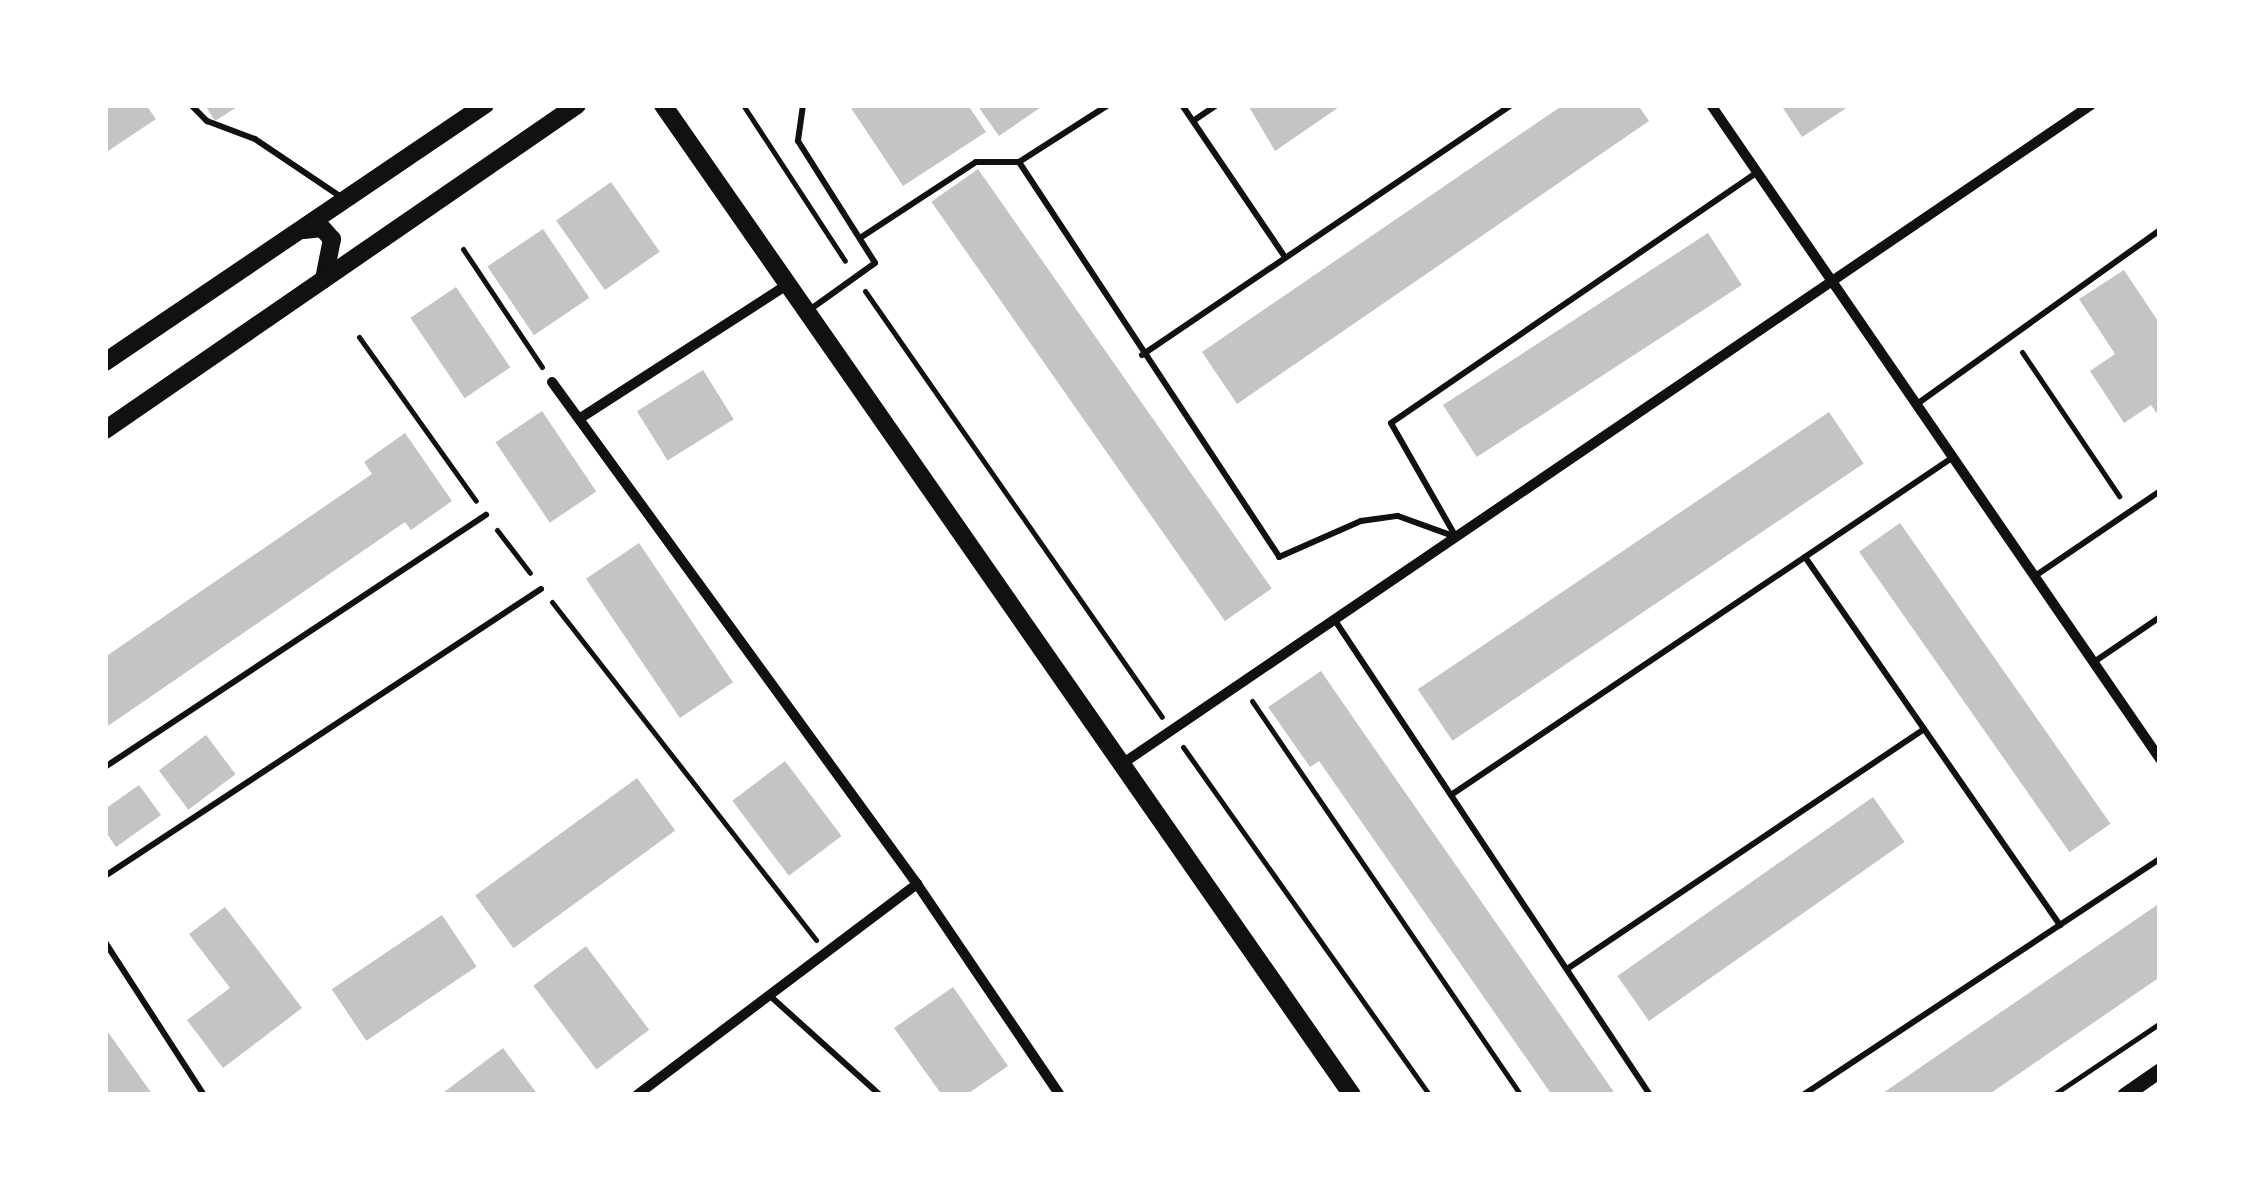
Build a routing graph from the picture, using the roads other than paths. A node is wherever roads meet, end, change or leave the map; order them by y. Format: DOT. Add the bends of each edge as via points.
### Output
graph roads {
  1 [pos="191,105"];
  2 [pos="484,105"];
  3 [pos="577,105"];
  4 [pos="663,105"];
  5 [pos="803,105"];
  6 [pos="1108,105"];
  7 [pos="1182,105"];
  8 [pos="1216,105"];
  9 [pos="1511,105"];
  10 [pos="1711,105"];
  11 [pos="2091,105"];
  12 [pos="1193,121"];
  13 [pos="1019,162"];
  14 [pos="1756,173"];
  15 [pos="346,200"];
  16 [pos="2160,230"];
  17 [pos="298,232"];
  18 [pos="863,236"];
  19 [pos="1286,258"];
  20 [pos="324,279"];
  21 [pos="788,284"];
  22 [pos="1832,285"];
  23 [pos="807,312"];
  24 [pos="1142,355"];
  25 [pos="105,362"];
  26 [pos="552,382"];
  27 [pos="1916,405"];
  28 [pos="582,416"];
  29 [pos="105,430"];
  30 [pos="1953,457"];
  31 [pos="2160,490"];
  32 [pos="486,515"];
  33 [pos="1456,538"];
  34 [pos="1805,557"];
  35 [pos="2034,576"];
  36 [pos="541,589"];
  37 [pos="2160,617"];
  38 [pos="1334,618"];
  39 [pos="2094,662"];
  40 [pos="1924,729"];
  41 [pos="2160,759"];
  42 [pos="1122,764"];
  43 [pos="105,767"];
  44 [pos="1451,795"];
  45 [pos="2160,859"];
  46 [pos="105,876"];
  47 [pos="917,884"];
  48 [pos="2060,925"];
  49 [pos="105,942"];
  50 [pos="1567,970"];
  51 [pos="768,994"];
  52 [pos="2160,1070"];
  53 [pos="204,1095"];
  54 [pos="637,1095"];
  55 [pos="880,1095"];
  56 [pos="1060,1095"];
  57 [pos="1352,1095"];
  58 [pos="1650,1095"];
  59 [pos="1802,1095"];
  60 [pos="2124,1095"];
  1 -- 15 [label="lane" via="206,122 255,139"];
  2 -- 15 [label="main road"];
  3 -- 20 [label="main road"];
  4 -- 21 [label="main road"];
  5 -- 18 [label="lane" via="798,141"];
  6 -- 13 [label="lane"];
  7 -- 12 [label="lane"];
  8 -- 12 [label="lane"];
  9 -- 19 [label="lane"];
  10 -- 14 [label="street"];
  11 -- 22 [label="street"];
  12 -- 19 [label="lane"];
  13 -- 18 [label="lane" via="976,162"];
  13 -- 24 [label="lane"];
  14 -- 22 [label="street"];
  14 -- 33 [label="lane" via="1392,423"];
  15 -- 17 [label="main road"];
  16 -- 27 [label="lane"];
  17 -- 20 [label="main road" via="322,228 332,239"];
  17 -- 25 [label="main road"];
  18 -- 23 [label="lane" via="875,263"];
  19 -- 24 [label="lane"];
  20 -- 29 [label="main road"];
  21 -- 23 [label="main road"];
  21 -- 28 [label="street"];
  22 -- 27 [label="street"];
  22 -- 33 [label="street"];
  23 -- 42 [label="main road"];
  24 -- 33 [label="lane" via="1279,557 1361,521 1398,516"];
  26 -- 28 [label="street"];
  27 -- 30 [label="street"];
  28 -- 47 [label="street"];
  30 -- 34 [label="lane"];
  30 -- 35 [label="street"];
  31 -- 35 [label="lane"];
  32 -- 43 [label="lane"];
  33 -- 38 [label="street"];
  34 -- 40 [label="lane"];
  34 -- 44 [label="lane"];
  35 -- 39 [label="street"];
  36 -- 46 [label="lane"];
  37 -- 39 [label="lane"];
  38 -- 42 [label="street"];
  38 -- 44 [label="lane"];
  39 -- 41 [label="street"];
  40 -- 48 [label="lane"];
  40 -- 50 [label="lane"];
  42 -- 57 [label="main road"];
  44 -- 50 [label="lane"];
  45 -- 48 [label="lane"];
  47 -- 51 [label="street"];
  47 -- 56 [label="street"];
  48 -- 59 [label="lane"];
  49 -- 53 [label="lane"];
  50 -- 58 [label="lane"];
  51 -- 54 [label="street"];
  51 -- 55 [label="lane"];
  52 -- 60 [label="street"];
}
